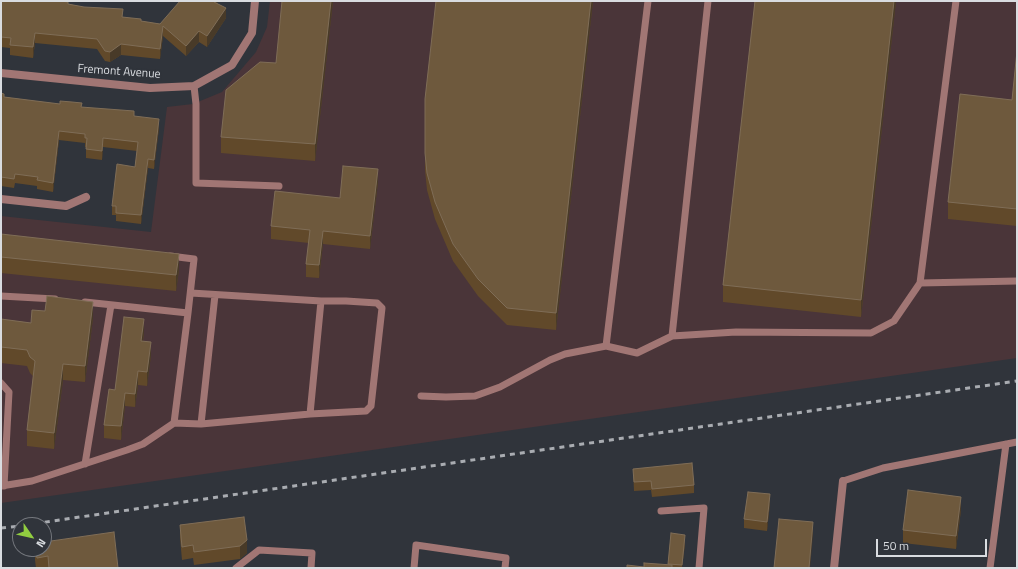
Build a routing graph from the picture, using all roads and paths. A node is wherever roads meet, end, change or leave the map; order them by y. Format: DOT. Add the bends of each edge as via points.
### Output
graph roads {
  1 [pos="255,1"];
  2 [pos="648,1"];
  3 [pos="708,1"];
  4 [pos="956,1"];
  5 [pos="1,73"];
  6 [pos="194,86"];
  7 [pos="279,186"];
  8 [pos="86,197"];
  9 [pos="1,198"];
  10 [pos="163,256"];
  11 [pos="1017,281"];
  12 [pos="920,283"];
  13 [pos="191,293"];
  14 [pos="215,294"];
  15 [pos="1,296"];
  16 [pos="321,301"];
  17 [pos="111,305"];
  18 [pos="188,313"];
  19 [pos="672,336"];
  20 [pos="606,346"];
  21 [pos="1,383"];
  22 [pos="421,396"];
  23 [pos="310,414"];
  24 [pos="174,423"];
  25 [pos="201,424"];
  26 [pos="1017,442"];
  27 [pos="1006,444"];
  28 [pos="85,464"];
  29 [pos="843,481"];
  30 [pos="2,486"];
  31 [pos="662,512"];
  32 [pos="236,568"];
  33 [pos="311,568"];
  34 [pos="414,568"];
  35 [pos="505,568"];
  36 [pos="699,568"];
  37 [pos="834,568"];
  38 [pos="990,568"];
  1 -- 6 [label="street, Fremont Avenue" via="252,33 232,65"];
  2 -- 20 [label="lane"];
  3 -- 19 [label="lane"];
  4 -- 12 [label="lane"];
  5 -- 6 [label="street, Fremont Avenue" via="150,88"];
  6 -- 7 [label="lane" via="196,183"];
  8 -- 9 [label="street" via="66,206"];
  10 -- 13 [label="lane" via="194,259"];
  11 -- 12 [label="lane"];
  12 -- 19 [label="lane" via="894,321 871,332 736,332"];
  13 -- 14 [label="lane"];
  13 -- 18 [label="lane"];
  14 -- 16 [label="lane"];
  14 -- 25 [label="lane"];
  15 -- 17 [label="lane" via="30,296"];
  16 -- 23 [label="lane"];
  16 -- 23 [label="lane" via="377,303 382,308 371,406 366,411"];
  17 -- 18 [label="lane"];
  17 -- 28 [label="lane"];
  18 -- 24 [label="lane"];
  19 -- 20 [label="lane" via="637,353"];
  20 -- 22 [label="lane" via="565,354 500,387 475,396"];
  21 -- 30 [label="lane" via="9,392"];
  23 -- 25 [label="lane"];
  24 -- 25 [label="lane"];
  24 -- 28 [label="lane" via="143,444"];
  26 -- 27 [label="lane"];
  27 -- 29 [label="lane" via="883,468"];
  27 -- 38 [label="lane"];
  28 -- 30 [label="lane" via="32,481"];
  29 -- 37 [label="street"];
  31 -- 36 [label="lane" via="704,508"];
  32 -- 33 [label="lane" via="259,550 312,553"];
  34 -- 35 [label="lane" via="416,545 506,558"];
}
